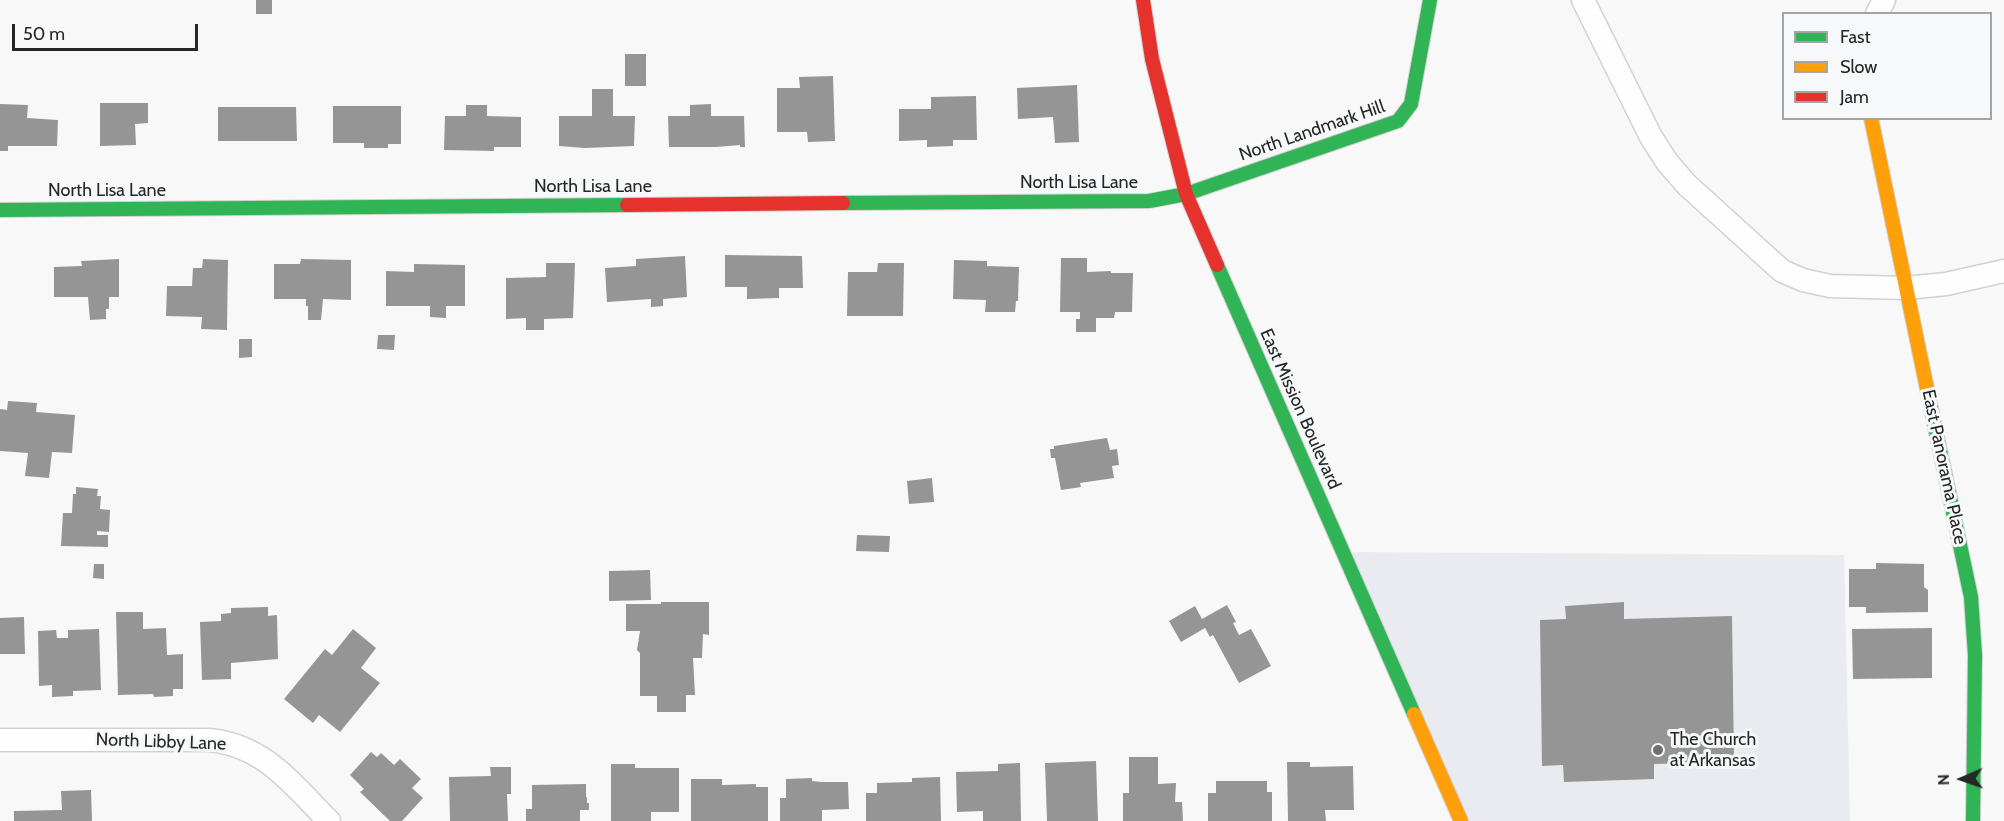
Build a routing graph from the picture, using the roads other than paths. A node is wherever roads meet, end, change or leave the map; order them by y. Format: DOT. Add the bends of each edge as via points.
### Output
graph roads {
  1 [pos="1143,0"];
  2 [pos="1430,0"];
  3 [pos="1583,0"];
  4 [pos="1871,120"];
  5 [pos="1186,194"];
  6 [pos="0,210"];
  7 [pos="2004,272"];
  8 [pos="1906,288"];
  9 [pos="0,740"];
  10 [pos="329,821"];
  11 [pos="1461,821"];
  12 [pos="1974,821"];
  1 -- 5 [label="street, East Mission Boulevard" via="1152,59"];
  2 -- 5 [label="street, North Landmark Hill" via="1411,104 1398,121"];
  3 -- 8 [label="street" via="1667,162 1782,271 1830,286"];
  4 -- 8 [label="street, East Panorama Place"];
  5 -- 6 [label="street, North Lisa Lane" via="1149,201"];
  5 -- 11 [label="street, East Mission Boulevard"];
  7 -- 8 [label="street"];
  8 -- 12 [label="street, East Panorama Place" via="1971,597 1975,655"];
  9 -- 10 [label="street, North Libby Lane" via="227,741 259,755"];
}
